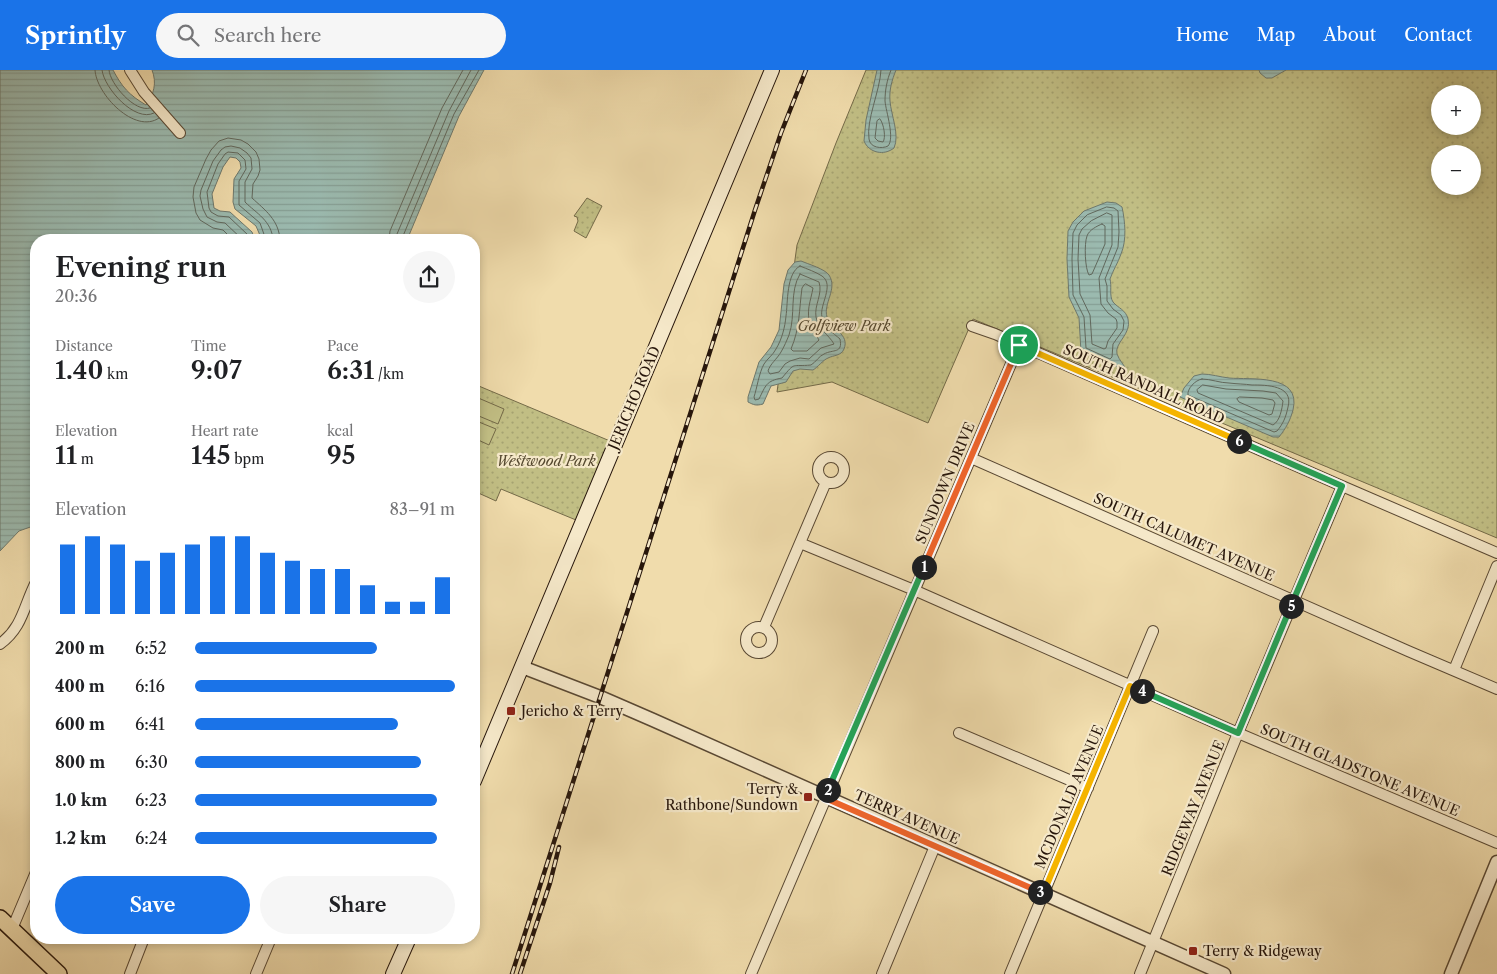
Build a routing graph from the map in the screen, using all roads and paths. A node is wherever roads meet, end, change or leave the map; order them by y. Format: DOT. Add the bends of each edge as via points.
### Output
graph roads {
  1 [pos="130,70"];
  2 [pos="772,70"];
  3 [pos="180,133"];
  4 [pos="972,326"];
  5 [pos="1019,345"];
  6 [pos="971,458"];
  7 [pos="826,482"];
  8 [pos="1342,486"];
  9 [pos="800,543"];
  10 [pos="1497,553"];
  11 [pos="1497,566"];
  12 [pos="914,590"];
  13 [pos="30,594"];
  14 [pos="1294,600"];
  15 [pos="764,627"];
  16 [pos="1153,631"];
  17 [pos="0,644"];
  18 [pos="522,667"];
  19 [pos="1454,670"];
  20 [pos="1130,686"];
  21 [pos="1497,689"];
  22 [pos="959,733"];
  23 [pos="1238,733"];
  24 [pos="480,767"];
  25 [pos="1088,788"];
  26 [pos="825,798"];
  27 [pos="1497,843"];
  28 [pos="935,846"];
  29 [pos="1497,862"];
  30 [pos="30,886"];
  31 [pos="1043,894"];
  32 [pos="0,918"];
  33 [pos="12,929"];
  34 [pos="1153,942"];
  35 [pos="142,944"];
  36 [pos="268,944"];
  37 [pos="406,944"];
  38 [pos="59,974"];
  39 [pos="130,974"];
  40 [pos="256,974"];
  41 [pos="393,974"];
  42 [pos="751,974"];
  43 [pos="882,974"];
  44 [pos="1010,974"];
  45 [pos="1140,974"];
  46 [pos="1224,974"];
  47 [pos="1451,974"];
  1 -- 3 [label="street" via="144,92"];
  2 -- 18 [label="main road, JERICHO ROAD"];
  4 -- 5 [label="street, SOUTH RANDALL ROAD"];
  5 -- 6 [label="street, SUNDOWN DRIVE"];
  5 -- 8 [label="street, SOUTH RANDALL ROAD"];
  6 -- 12 [label="street, SUNDOWN DRIVE"];
  6 -- 14 [label="street, SOUTH CALUMET AVENUE"];
  7 -- 9 [label="street"];
  8 -- 10 [label="street, SOUTH RANDALL ROAD"];
  8 -- 14 [label="street, RIDGEWAY AVENUE"];
  9 -- 12 [label="street, SOUTH GLADSTONE AVENUE"];
  9 -- 15 [label="street"];
  11 -- 19 [label="street"];
  12 -- 20 [label="street, SOUTH GLADSTONE AVENUE"];
  12 -- 26 [label="street, SUNDOWN DRIVE"];
  13 -- 17 [label="street" via="22,618"];
  14 -- 19 [label="street, SOUTH CALUMET AVENUE"];
  14 -- 23 [label="street, RIDGEWAY AVENUE"];
  16 -- 20 [label="street, MCDONALD AVENUE"];
  18 -- 24 [label="main road, JERICHO ROAD"];
  18 -- 26 [label="street, TERRY AVENUE" via="632,711"];
  19 -- 21 [label="street, SOUTH CALUMET AVENUE"];
  20 -- 23 [label="street, SOUTH GLADSTONE AVENUE"];
  20 -- 25 [label="street, MCDONALD AVENUE"];
  22 -- 25 [label="street"];
  23 -- 27 [label="street, SOUTH GLADSTONE AVENUE"];
  23 -- 34 [label="street, RIDGEWAY AVENUE"];
  25 -- 31 [label="street, MCDONALD AVENUE"];
  26 -- 28 [label="street, TERRY AVENUE"];
  26 -- 42 [label="street, SUNDOWN DRIVE"];
  28 -- 31 [label="street, TERRY AVENUE"];
  28 -- 43 [label="street"];
  29 -- 47 [label="street"];
  30 -- 33 [label="street"];
  31 -- 34 [label="street, TERRY AVENUE"];
  31 -- 44 [label="street, MCDONALD AVENUE"];
  32 -- 33 [label="main road"];
  33 -- 38 [label="main road"];
  34 -- 45 [label="street, RIDGEWAY AVENUE"];
  34 -- 46 [label="street, TERRY AVENUE"];
  35 -- 39 [label="street"];
  36 -- 40 [label="street"];
  37 -- 41 [label="main road"];
}
